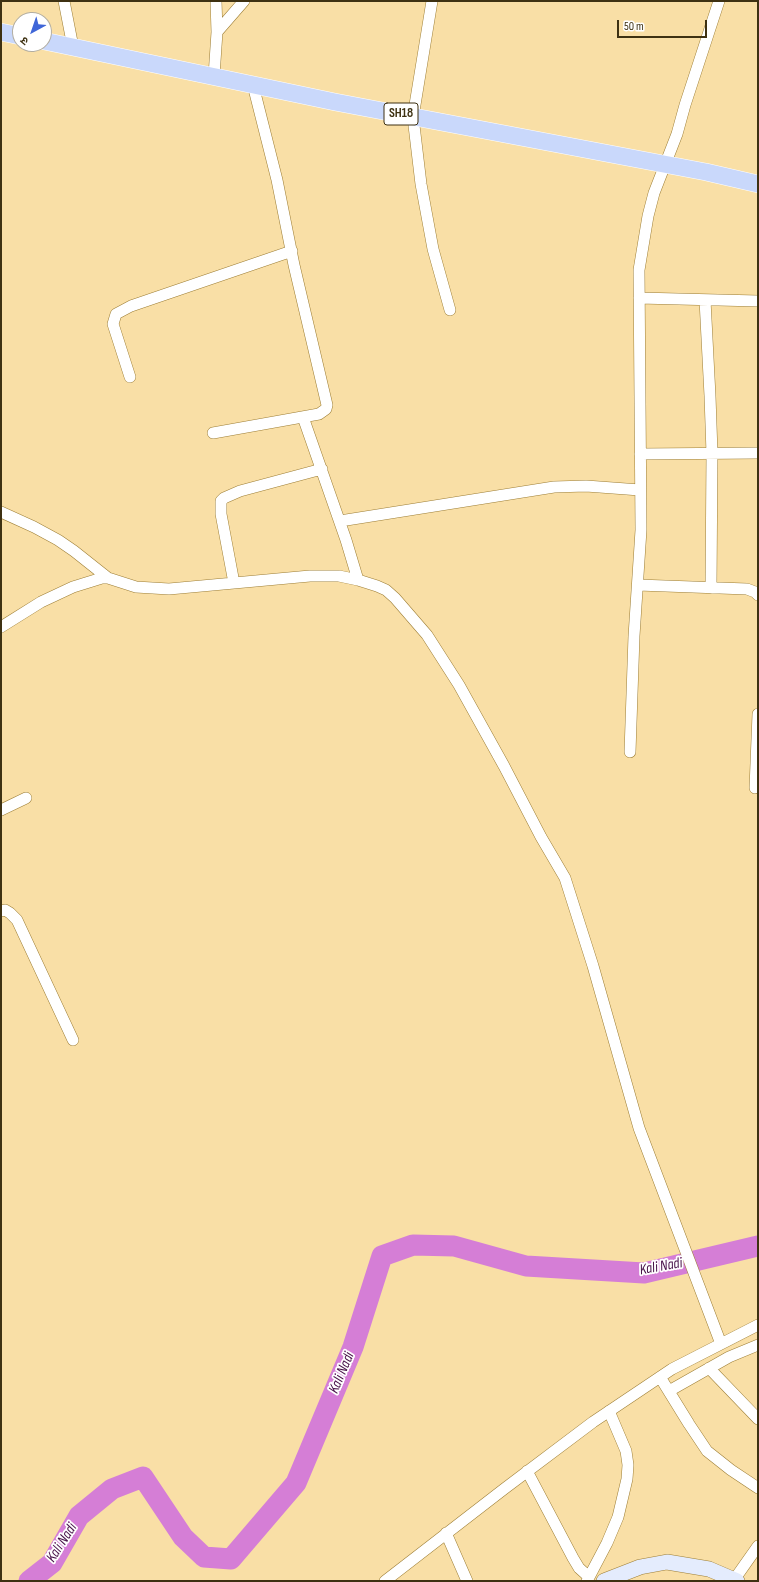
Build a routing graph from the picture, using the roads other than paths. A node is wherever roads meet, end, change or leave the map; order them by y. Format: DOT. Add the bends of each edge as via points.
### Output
graph roads {
  1 [pos="64,1"];
  2 [pos="216,1"];
  3 [pos="244,1"];
  4 [pos="432,1"];
  5 [pos="720,1"];
  6 [pos="1,32"];
  7 [pos="217,32"];
  8 [pos="12,34"];
  9 [pos="52,43"];
  10 [pos="73,47"];
  11 [pos="214,76"];
  12 [pos="253,85"];
  13 [pos="413,117"];
  14 [pos="665,164"];
  15 [pos="758,184"];
  16 [pos="292,251"];
  17 [pos="639,298"];
  18 [pos="704,300"];
  19 [pos="758,301"];
  20 [pos="450,310"];
  21 [pos="130,377"];
  22 [pos="303,417"];
  23 [pos="213,433"];
  24 [pos="640,454"];
  25 [pos="712,454"];
  26 [pos="758,454"];
  27 [pos="322,469"];
  28 [pos="640,490"];
  29 [pos="1,512"];
  30 [pos="340,521"];
  31 [pos="108,578"];
  32 [pos="358,580"];
  33 [pos="234,583"];
  34 [pos="638,585"];
  35 [pos="711,588"];
  36 [pos="758,595"];
  37 [pos="1,627"];
  38 [pos="758,714"];
  39 [pos="630,752"];
  40 [pos="755,788"];
  41 [pos="26,798"];
  42 [pos="1,810"];
  43 [pos="1,911"];
  44 [pos="73,1040"];
  45 [pos="758,1325"];
  46 [pos="721,1344"];
  47 [pos="758,1345"];
  48 [pos="709,1368"];
  49 [pos="660,1377"];
  50 [pos="669,1391"];
  51 [pos="609,1411"];
  52 [pos="758,1419"];
  53 [pos="527,1471"];
  54 [pos="758,1488"];
  55 [pos="446,1533"];
  56 [pos="758,1546"];
  57 [pos="588,1579"];
  58 [pos="736,1580"];
  59 [pos="385,1581"];
  60 [pos="467,1581"];
  61 [pos="604,1581"];
  1 -- 10 [label="street"];
  2 -- 7 [label="street"];
  3 -- 7 [label="street"];
  4 -- 13 [label="street"];
  5 -- 14 [label="street"];
  6 -- 8 [label="main road"];
  7 -- 11 [label="street"];
  9 -- 10 [label="main road, SH18"];
  10 -- 11 [label="main road, SH18"];
  11 -- 12 [label="main road, SH18"];
  12 -- 13 [label="main road, SH18"];
  12 -- 16 [label="street"];
  13 -- 14 [label="main road, SH18"];
  13 -- 20 [label="street" via="421,184 433,249"];
  14 -- 15 [label="main road, SH18"];
  14 -- 17 [label="street" via="654,193 642,246"];
  16 -- 21 [label="street" via="131,306 116,314 114,324"];
  16 -- 22 [label="street" via="327,405 323,412"];
  17 -- 18 [label="street"];
  17 -- 24 [label="street"];
  18 -- 19 [label="street"];
  18 -- 25 [label="street"];
  22 -- 23 [label="street"];
  22 -- 27 [label="street"];
  24 -- 25 [label="street"];
  24 -- 28 [label="street"];
  25 -- 26 [label="street"];
  25 -- 35 [label="street"];
  27 -- 30 [label="street"];
  27 -- 33 [label="street" via="240,491 221,501 221,514"];
  28 -- 30 [label="street" via="586,486 554,487"];
  28 -- 34 [label="street"];
  29 -- 31 [label="street" via="58,540"];
  30 -- 32 [label="street"];
  31 -- 33 [label="street" via="136,587 169,589"];
  31 -- 37 [label="street" via="96,579 73,587 41,602"];
  32 -- 33 [label="street" via="339,576 310,576"];
  32 -- 46 [label="street" via="386,590 427,635 459,684 565,878 639,1128"];
  34 -- 35 [label="street"];
  34 -- 39 [label="street"];
  35 -- 36 [label="street" via="747,589"];
  38 -- 40 [label="street"];
  41 -- 42 [label="street"];
  43 -- 44 [label="street" via="10,913 16,920"];
  45 -- 46 [label="street"];
  46 -- 49 [label="street"];
  47 -- 48 [label="street"];
  48 -- 50 [label="street"];
  48 -- 52 [label="street"];
  49 -- 50 [label="street"];
  49 -- 51 [label="street"];
  50 -- 54 [label="street" via="707,1451"];
  51 -- 53 [label="street"];
  51 -- 57 [label="street" via="626,1451 627,1479 618,1517"];
  53 -- 55 [label="street"];
  53 -- 57 [label="street" via="573,1558"];
  55 -- 59 [label="street"];
  55 -- 60 [label="street"];
  56 -- 58 [label="street"];
  58 -- 61 [label="street" via="709,1569 667,1562 640,1568"];
}
